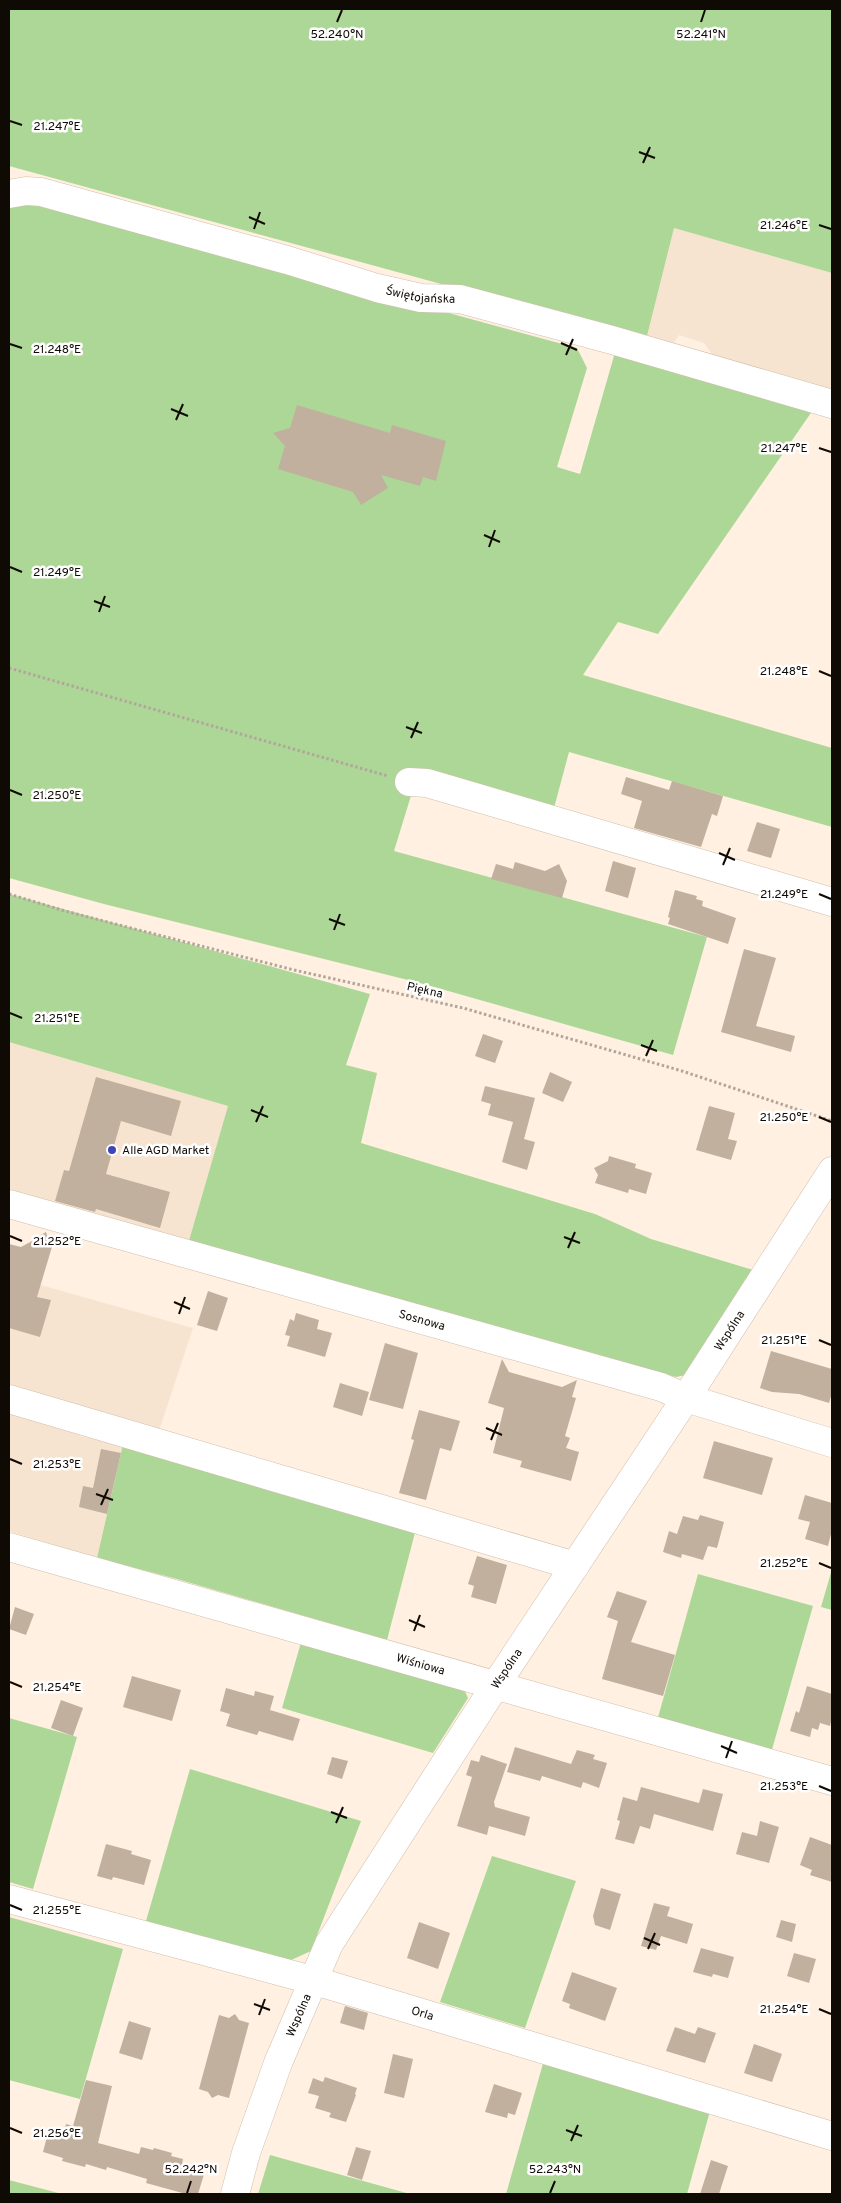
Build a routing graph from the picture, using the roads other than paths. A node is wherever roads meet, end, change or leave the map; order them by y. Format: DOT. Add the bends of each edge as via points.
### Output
graph roads {
  1 [pos="9,194"];
  2 [pos="832,404"];
  3 [pos="409,782"];
  4 [pos="832,902"];
  5 [pos="832,1171"];
  6 [pos="9,1204"];
  7 [pos="686,1398"];
  8 [pos="9,1399"];
  9 [pos="832,1443"];
  10 [pos="9,1547"];
  11 [pos="575,1566"];
  12 [pos="495,1686"];
  13 [pos="832,1781"];
  14 [pos="9,1899"];
  15 [pos="312,1980"];
  16 [pos="832,2136"];
  17 [pos="235,2194"];
  1 -- 2 [label="street, Świętojańska" via="41,192 377,288 421,298 460,299"];
  3 -- 4 [label="street" via="427,783"];
  5 -- 7 [label="street, Wspólna"];
  6 -- 7 [label="street, Sosnowa" via="652,1384"];
  7 -- 9 [label="street, Sosnowa"];
  7 -- 11 [label="street, Wspólna"];
  8 -- 11 [label="street"];
  10 -- 12 [label="street, Wiśniowa"];
  11 -- 12 [label="street, Wspólna"];
  12 -- 13 [label="street, Wiśniowa"];
  12 -- 15 [label="street, Wspólna" via="329,1944"];
  14 -- 15 [label="street, Orla"];
  15 -- 16 [label="street, Orla"];
  15 -- 17 [label="street, Wspólna" via="278,2063"];
}
